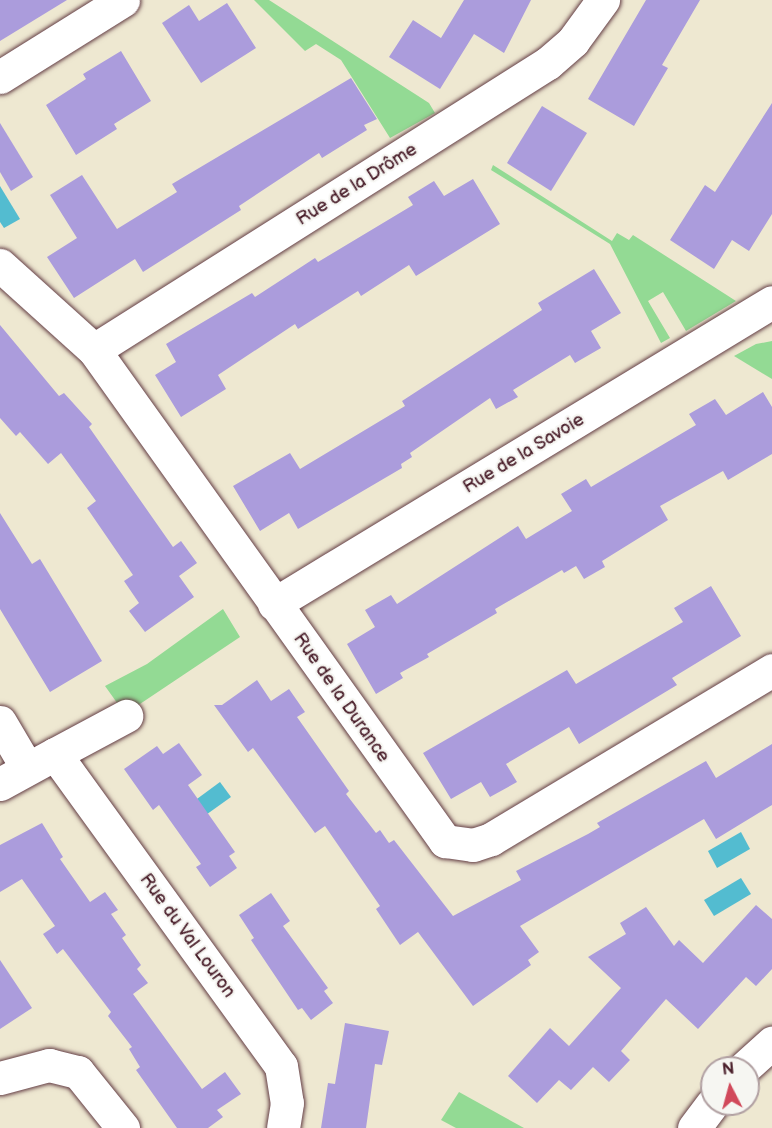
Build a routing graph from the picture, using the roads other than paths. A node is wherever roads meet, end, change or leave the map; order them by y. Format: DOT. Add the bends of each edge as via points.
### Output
graph roads {
  1 [pos="123,0"];
  2 [pos="603,0"];
  3 [pos="0,77"];
  4 [pos="0,265"];
  5 [pos="772,302"];
  6 [pos="94,350"];
  7 [pos="274,604"];
  8 [pos="772,670"];
  9 [pos="126,717"];
  10 [pos="0,722"];
  11 [pos="27,769"];
  12 [pos="772,1043"];
  13 [pos="757,1056"];
  14 [pos="0,1078"];
  15 [pos="123,1128"];
  16 [pos="283,1128"];
  1 -- 3 [label="street"];
  2 -- 6 [label="street, Rue de la Drôme" via="573,41 548,63"];
  4 -- 6 [label="street, Rue de la Durance"];
  5 -- 7 [label="street, Rue de la Savoie"];
  6 -- 7 [label="street, Rue de la Durance"];
  7 -- 8 [label="street, Rue de la Durance" via="440,837 459,845 491,839"];
  9 -- 11 [label="street"];
  10 -- 11 [label="street, Rue du Val Louron"];
  11 -- 16 [label="street, Rue du Val Louron" via="281,1066 287,1103"];
  12 -- 13 [label="street"];
  14 -- 15 [label="street" via="49,1065 78,1072"];
}
